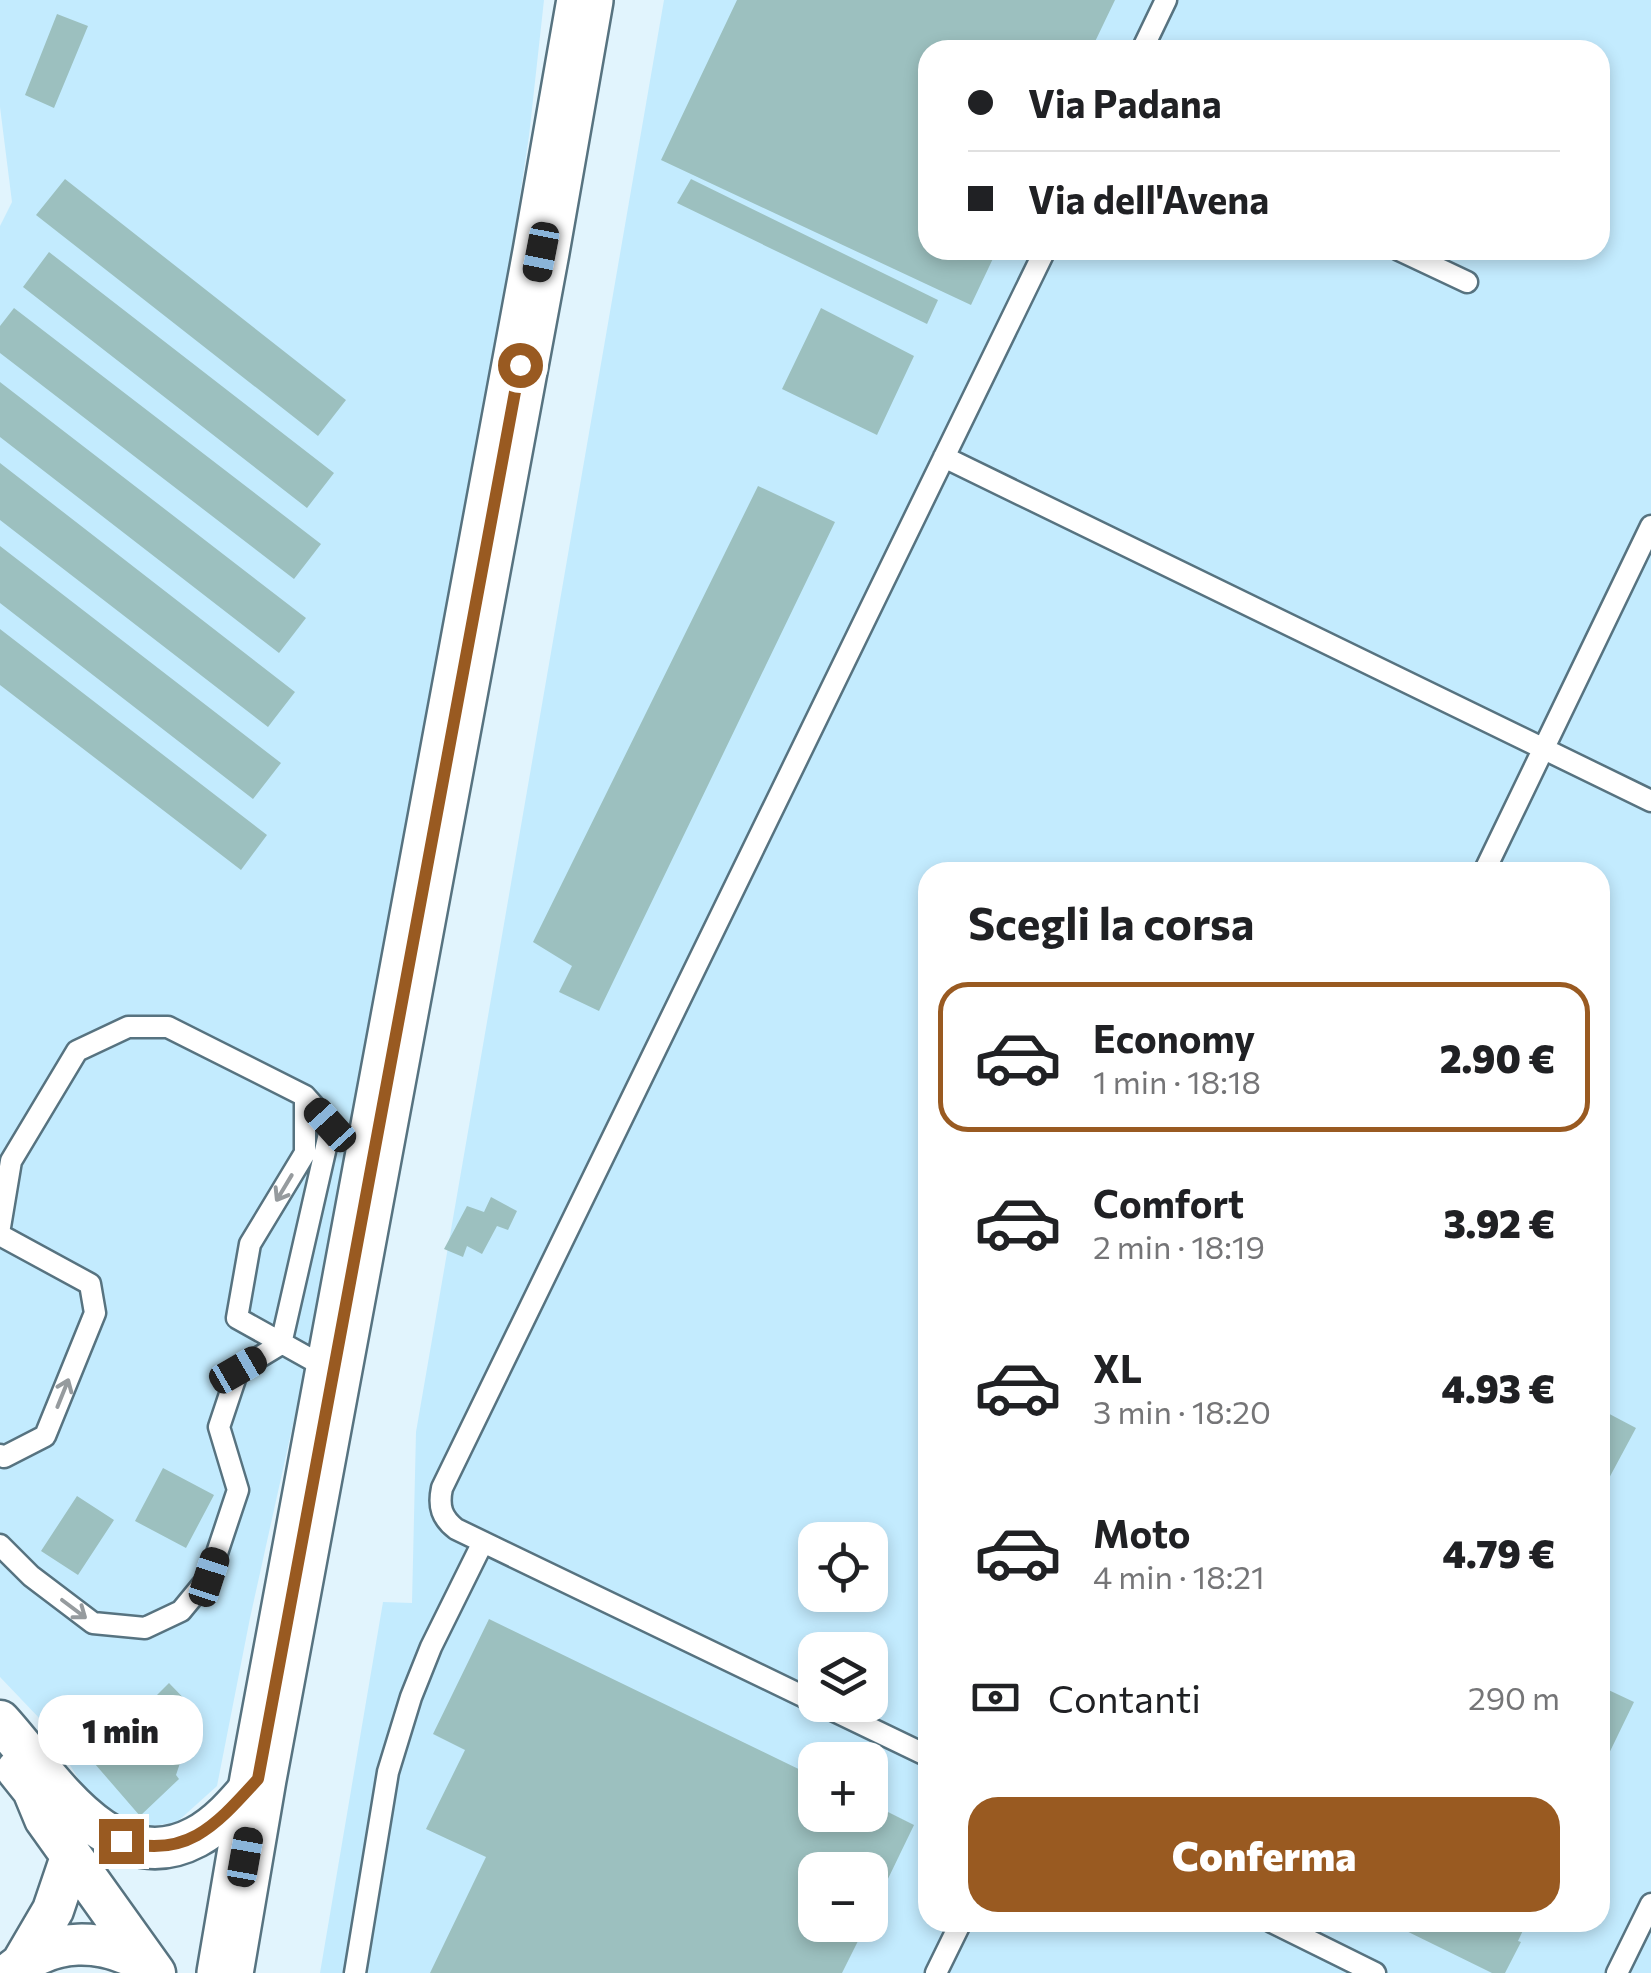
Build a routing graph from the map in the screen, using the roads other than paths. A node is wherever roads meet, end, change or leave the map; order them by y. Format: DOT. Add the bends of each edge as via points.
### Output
graph roads {
  1 [pos="584,0"];
  2 [pos="1166,0"];
  3 [pos="1147,40"];
  4 [pos="1040,260"];
  5 [pos="1421,260"];
  6 [pos="1467,282"];
  7 [pos="944,458"];
  8 [pos="1651,526"];
  9 [pos="1544,749"];
  10 [pos="1651,801"];
  11 [pos="1489,862"];
  12 [pos="305,1096"];
  13 [pos="355,1123"];
  14 [pos="0,1226"];
  15 [pos="0,1235"];
  16 [pos="281,1344"];
  17 [pos="334,1372"];
  18 [pos="0,1456"];
  19 [pos="483,1542"];
  20 [pos="0,1545"];
  21 [pos="798,1694"];
  22 [pos="0,1721"];
  23 [pos="857,1722"];
  24 [pos="0,1750"];
  25 [pos="918,1751"];
  26 [pos="0,1776"];
  27 [pos="258,1779"];
  28 [pos="46,1819"];
  29 [pos="72,1857"];
  30 [pos="95,1890"];
  31 [pos="1651,1904"];
  32 [pos="956,1932"];
  33 [pos="1292,1932"];
  34 [pos="28,1962"];
  35 [pos="152,1969"];
  36 [pos="225,1973"];
  37 [pos="355,1973"];
  38 [pos="936,1973"];
  39 [pos="1376,1973"];
  40 [pos="1617,1973"];
  1 -- 13 [label="main road" via="541,252"];
  2 -- 3 [label="lane"];
  4 -- 7 [label="lane"];
  5 -- 6 [label="lane"];
  7 -- 9 [label="lane"];
  7 -- 19 [label="lane" via="442,1488 446,1521"];
  8 -- 9 [label="lane"];
  9 -- 10 [label="lane"];
  9 -- 11 [label="lane"];
  12 -- 13 [label="lane"];
  12 -- 14 [label="lane" via="168,1027 128,1027 77,1051 11,1161"];
  12 -- 16 [label="lane, one-way" via="305,1152 250,1244 237,1318"];
  13 -- 16 [label="lane"];
  13 -- 17 [label="main road"];
  18 -- 15 [label="lane, one-way" via="45,1436 95,1313 90,1284"];
  16 -- 17 [label="lane"];
  20 -- 16 [label="lane, one-way" via="93,1623 145,1628 181,1612 209,1577 238,1490 219,1428 238,1370"];
  17 -- 27 [label="main road"];
  19 -- 21 [label="lane"];
  19 -- 37 [label="lane" via="431,1647 392,1759"];
  22 -- 27 [label="street" via="90,1824 142,1847 195,1838"];
  23 -- 25 [label="lane"];
  24 -- 28 [label="street" via="33,1790"];
  26 -- 28 [label="street"];
  27 -- 36 [label="main road"];
  28 -- 29 [label="street"];
  29 -- 30 [label="street"];
  29 -- 34 [label="street"];
  30 -- 34 [label="street" via="84,1914"];
  30 -- 35 [label="street"];
  31 -- 40 [label="lane"];
  32 -- 38 [label="lane"];
  33 -- 39 [label="lane"];
  34 -- 35 [label="street" via="79,1943 130,1954"];
}
